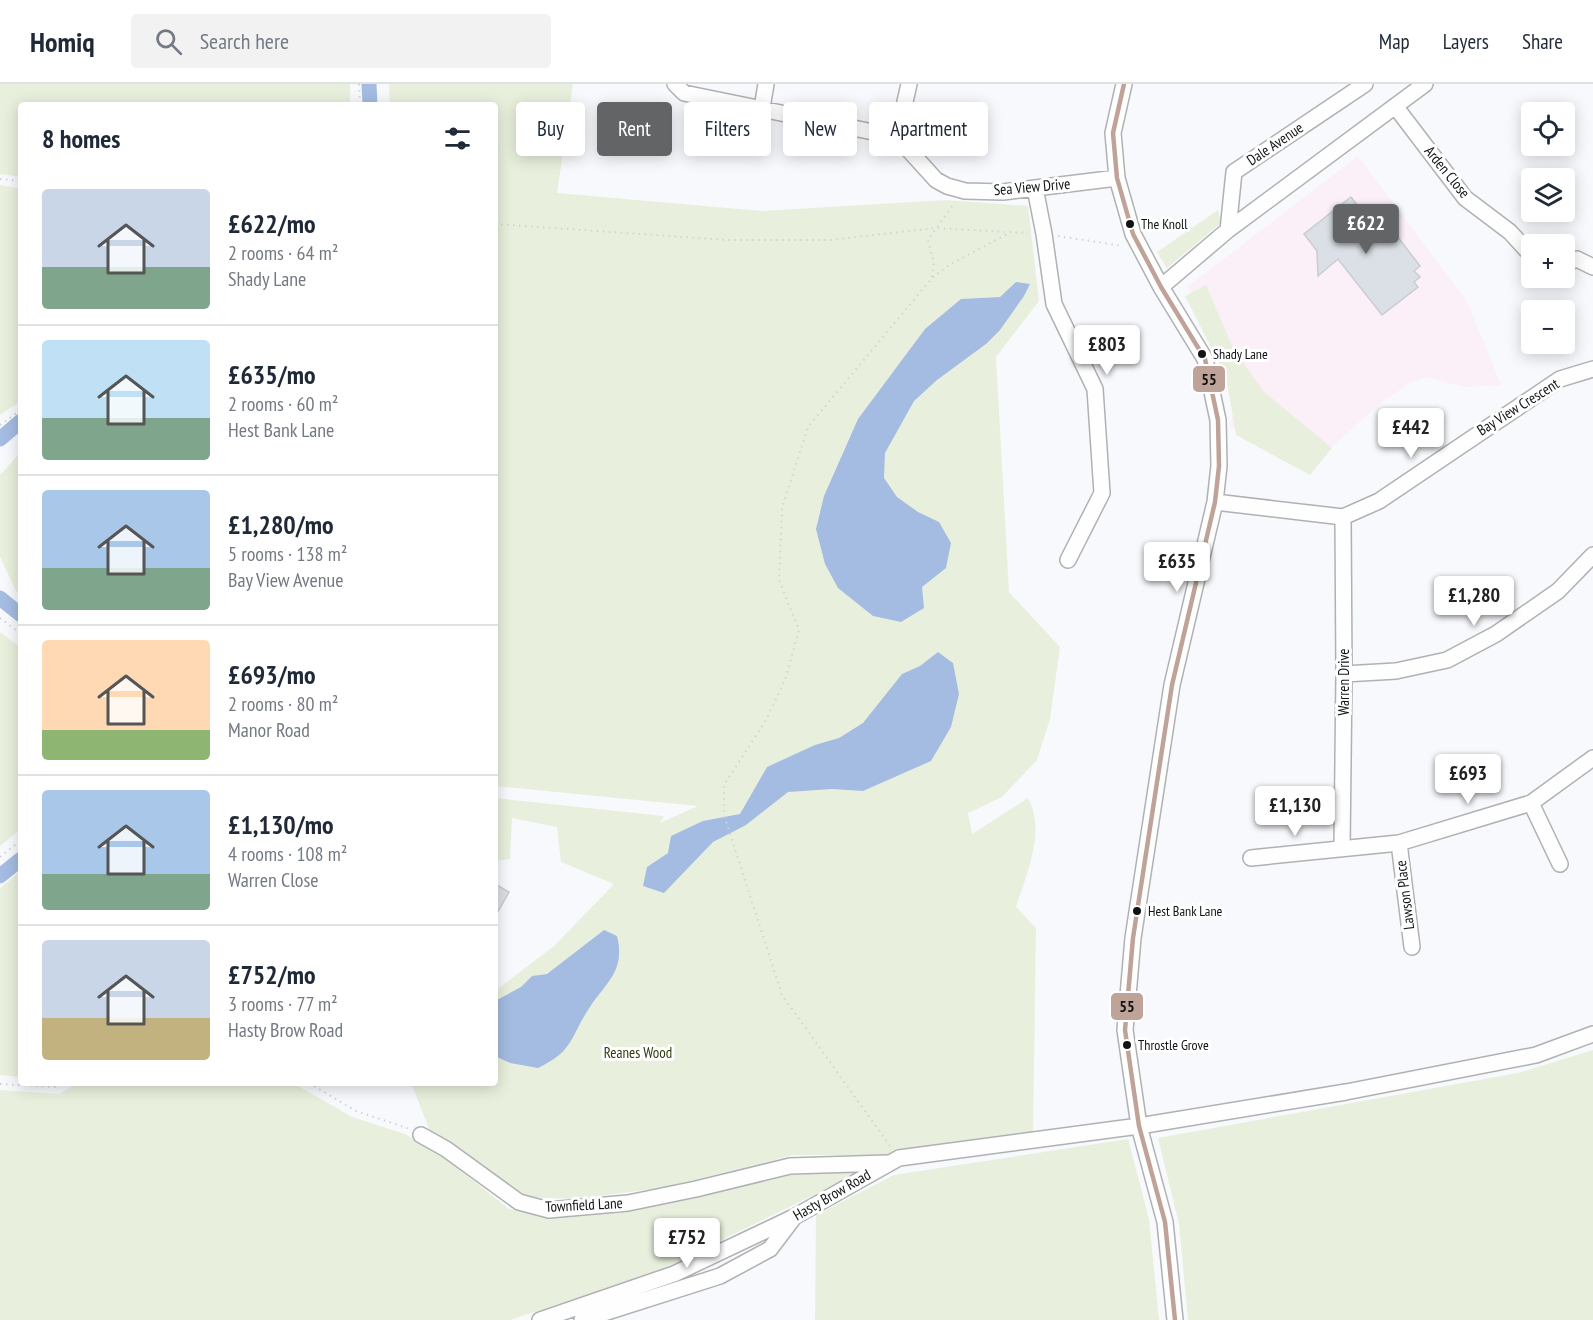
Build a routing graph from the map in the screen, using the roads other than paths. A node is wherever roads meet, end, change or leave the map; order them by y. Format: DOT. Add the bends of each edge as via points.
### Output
graph roads {
  1 [pos="675,84"];
  2 [pos="766,84"];
  3 [pos="909,84"];
  4 [pos="1124,84"];
  5 [pos="1365,84"];
  6 [pos="1425,84"];
  7 [pos="731,102"];
  8 [pos="763,102"];
  9 [pos="905,102"];
  10 [pos="1395,106"];
  11 [pos="771,110"];
  12 [pos="869,130"];
  13 [pos="915,156"];
  14 [pos="1117,178"];
  15 [pos="1035,188"];
  16 [pos="1228,230"];
  17 [pos="1521,244"];
  18 [pos="1575,260"];
  19 [pos="1593,267"];
  20 [pos="1161,287"];
  21 [pos="1593,369"];
  22 [pos="1215,502"];
  23 [pos="1343,517"];
  24 [pos="1593,555"];
  25 [pos="1068,560"];
  26 [pos="1344,674"];
  27 [pos="1593,758"];
  28 [pos="1531,803"];
  29 [pos="1399,843"];
  30 [pos="1342,848"];
  31 [pos="1251,858"];
  32 [pos="1560,864"];
  33 [pos="1412,947"];
  34 [pos="1593,1034"];
  35 [pos="1139,1126"];
  36 [pos="421,1135"];
  37 [pos="894,1160"];
  38 [pos="794,1217"];
  39 [pos="540,1320"];
  40 [pos="582,1320"];
  41 [pos="1175,1320"];
  1 -- 7 [label="street" via="684,93"];
  2 -- 8 [label="street"];
  3 -- 9 [label="street"];
  4 -- 14 [label="street" via="1113,133"];
  5 -- 16 [label="street, Dale Avenue" via="1234,172"];
  6 -- 10 [label="street"];
  10 -- 16 [label="street"];
  10 -- 17 [label="street, Arden Close" via="1465,198"];
  11 -- 12 [label="street"];
  13 -- 15 [label="street, Sea View Drive" via="936,180 964,191"];
  14 -- 15 [label="street, Sea View Drive"];
  14 -- 20 [label="street" via="1133,234"];
  15 -- 25 [label="street" via="1054,304 1095,389 1102,493"];
  16 -- 20 [label="street"];
  18 -- 19 [label="street"];
  20 -- 22 [label="street" via="1204,359 1218,420"];
  21 -- 23 [label="street, Bay View Crescent" via="1560,379 1379,501"];
  22 -- 23 [label="street"];
  22 -- 35 [label="street" via="1172,685 1133,938 1125,1030"];
  23 -- 26 [label="street, Warren Drive"];
  24 -- 26 [label="street" via="1558,591 1496,634 1447,660 1396,671"];
  26 -- 30 [label="street, Warren Drive"];
  27 -- 28 [label="street"];
  28 -- 29 [label="street"];
  28 -- 32 [label="street"];
  29 -- 30 [label="street"];
  29 -- 33 [label="street, Lawson Place"];
  30 -- 31 [label="street"];
  34 -- 35 [label="street" via="1536,1055"];
  35 -- 37 [label="street, Hasty Brow Road"];
  35 -- 41 [label="street" via="1165,1222"];
  36 -- 37 [label="street, Townfield Lane" via="447,1149 519,1202 549,1209 628,1203 790,1166"];
  37 -- 38 [label="street, Hasty Brow Road"];
  38 -- 39 [label="street, Hasty Brow Road" via="674,1274"];
  38 -- 40 [label="street" via="770,1249 720,1276"];
}
